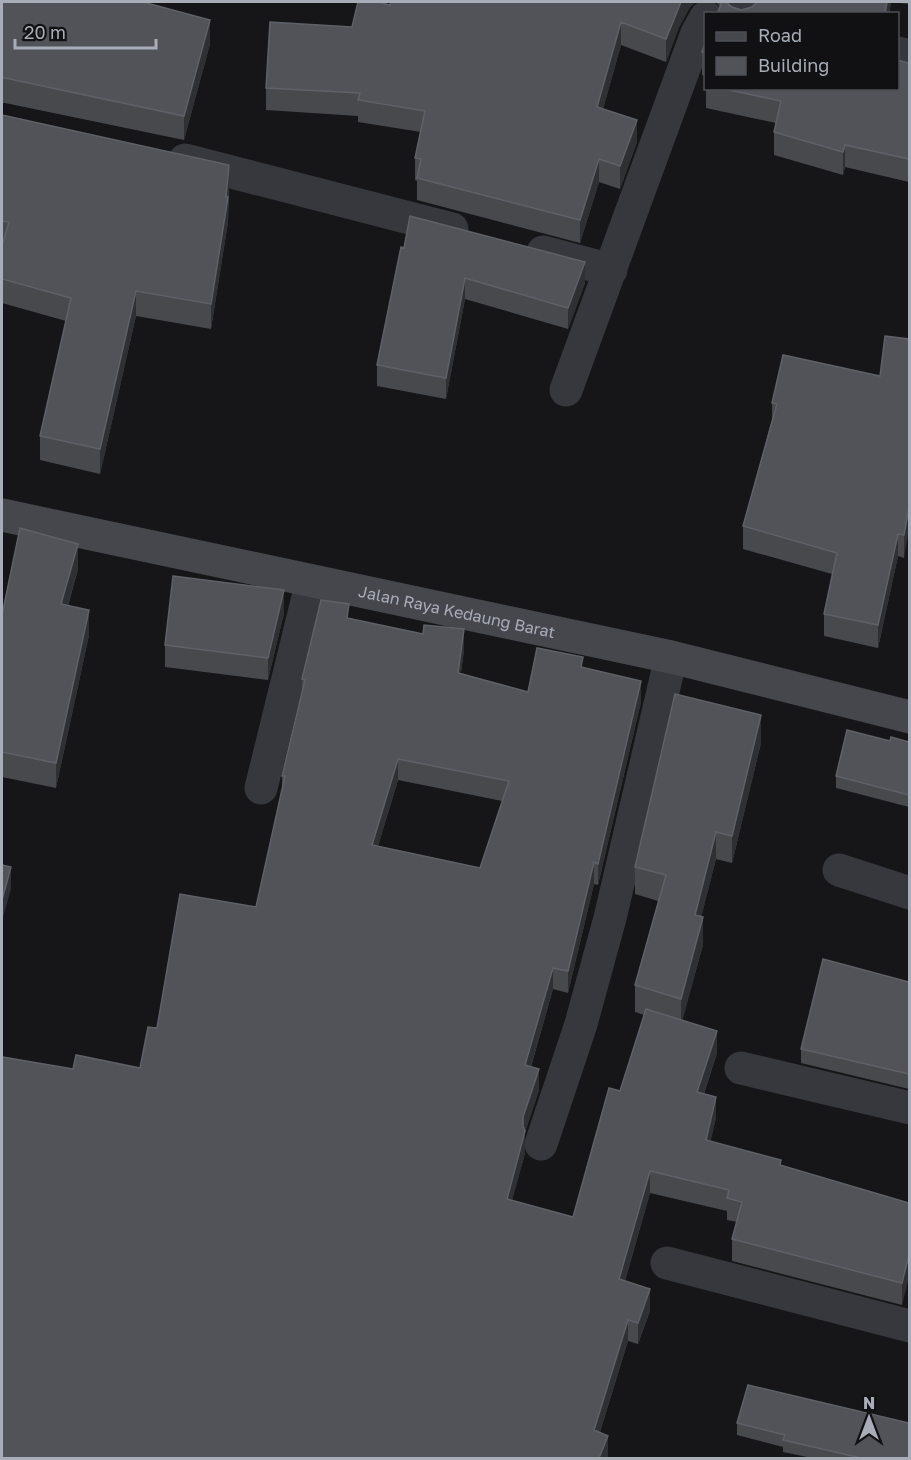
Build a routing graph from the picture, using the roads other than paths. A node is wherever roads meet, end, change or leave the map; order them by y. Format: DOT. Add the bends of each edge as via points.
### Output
graph roads {
  1 [pos="704,19"];
  2 [pos="161,155"];
  3 [pos="484,237"];
  4 [pos="518,246"];
  5 [pos="611,270"];
  6 [pos="566,390"];
  7 [pos="2,515"];
  8 [pos="312,581"];
  9 [pos="671,657"];
  10 [pos="909,717"];
  11 [pos="261,788"];
  12 [pos="839,870"];
  13 [pos="909,893"];
  14 [pos="741,1068"];
  15 [pos="909,1107"];
  16 [pos="541,1144"];
  17 [pos="668,1263"];
  18 [pos="909,1326"];
  1 -- 5 [label="street"];
  2 -- 3 [label="street"];
  4 -- 5 [label="street"];
  5 -- 6 [label="street"];
  7 -- 8 [label="street, Jalan Raya Kedaung Barat"];
  8 -- 9 [label="street, Jalan Raya Kedaung Barat"];
  8 -- 11 [label="street"];
  9 -- 10 [label="street, Jalan Raya Kedaung Barat"];
  9 -- 16 [label="street" via="610,918 581,1024"];
  12 -- 13 [label="street"];
  14 -- 15 [label="street"];
  17 -- 18 [label="street"];
}
